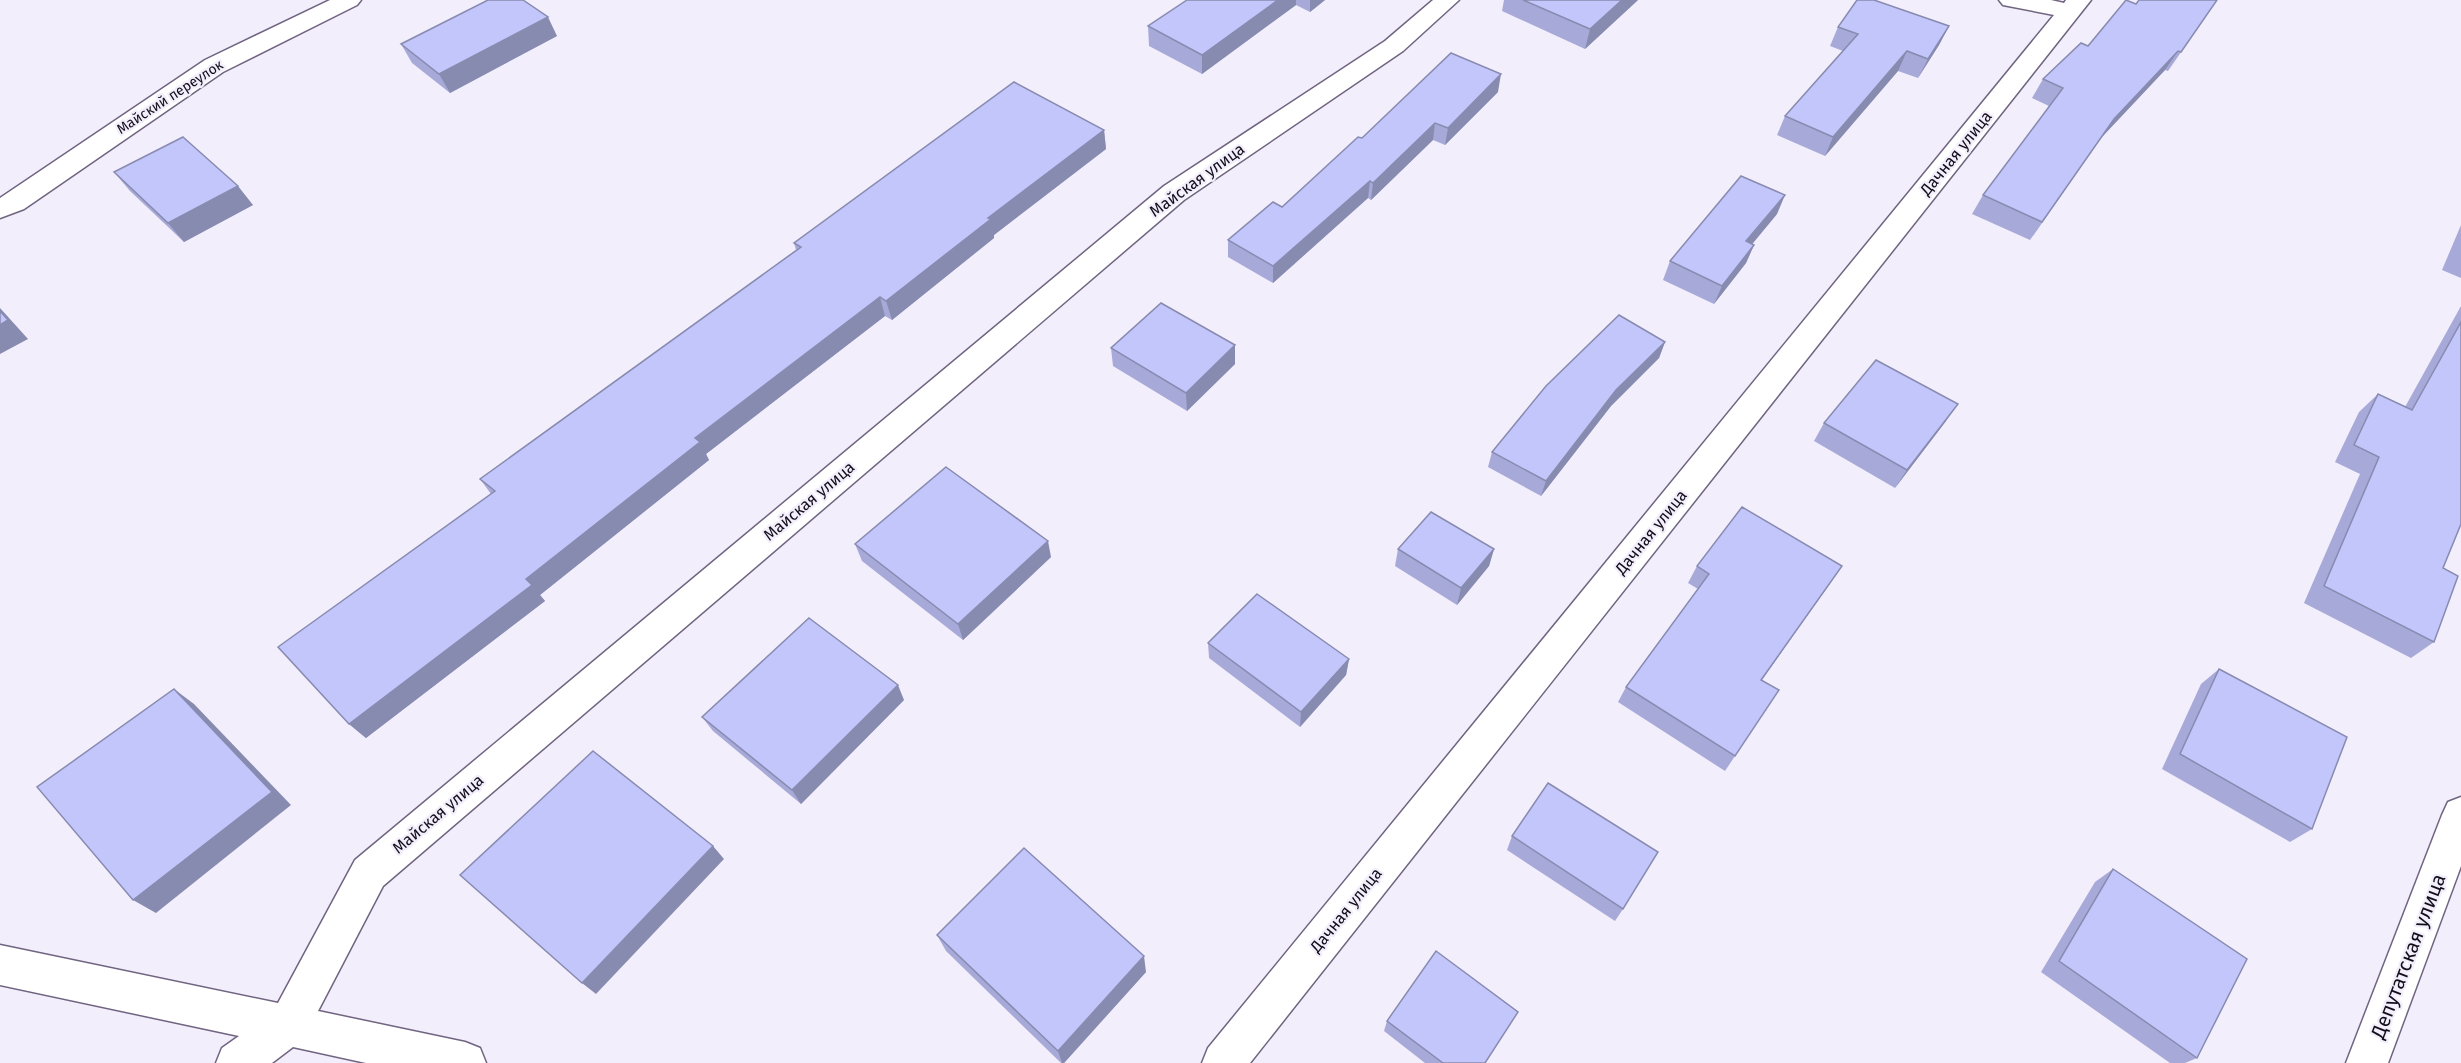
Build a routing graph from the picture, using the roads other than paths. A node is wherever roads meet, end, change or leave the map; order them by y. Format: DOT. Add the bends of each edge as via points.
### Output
graph roads {
  1 [pos="349,0"];
  2 [pos="1447,0"];
  3 [pos="2011,0"];
  4 [pos="2075,5"];
  5 [pos="0,209"];
  6 [pos="2461,815"];
  7 [pos="0,965"];
  8 [pos="289,1025"];
  9 [pos="237,1063"];
  10 [pos="465,1063"];
  11 [pos="1223,1063"];
  12 [pos="2367,1063"];
  1 -- 5 [label="street, Майский переулок" via="214,66"];
  2 -- 8 [label="street, Майская улица" via="1394,46 1174,193 369,873"];
  3 -- 4 [label="street"];
  4 -- 11 [label="street, Дачная улица"];
  6 -- 12 [label="street, Депутатская улица"];
  7 -- 8 [label="street"];
  8 -- 9 [label="street, Майская улица"];
  8 -- 10 [label="street"];
}
